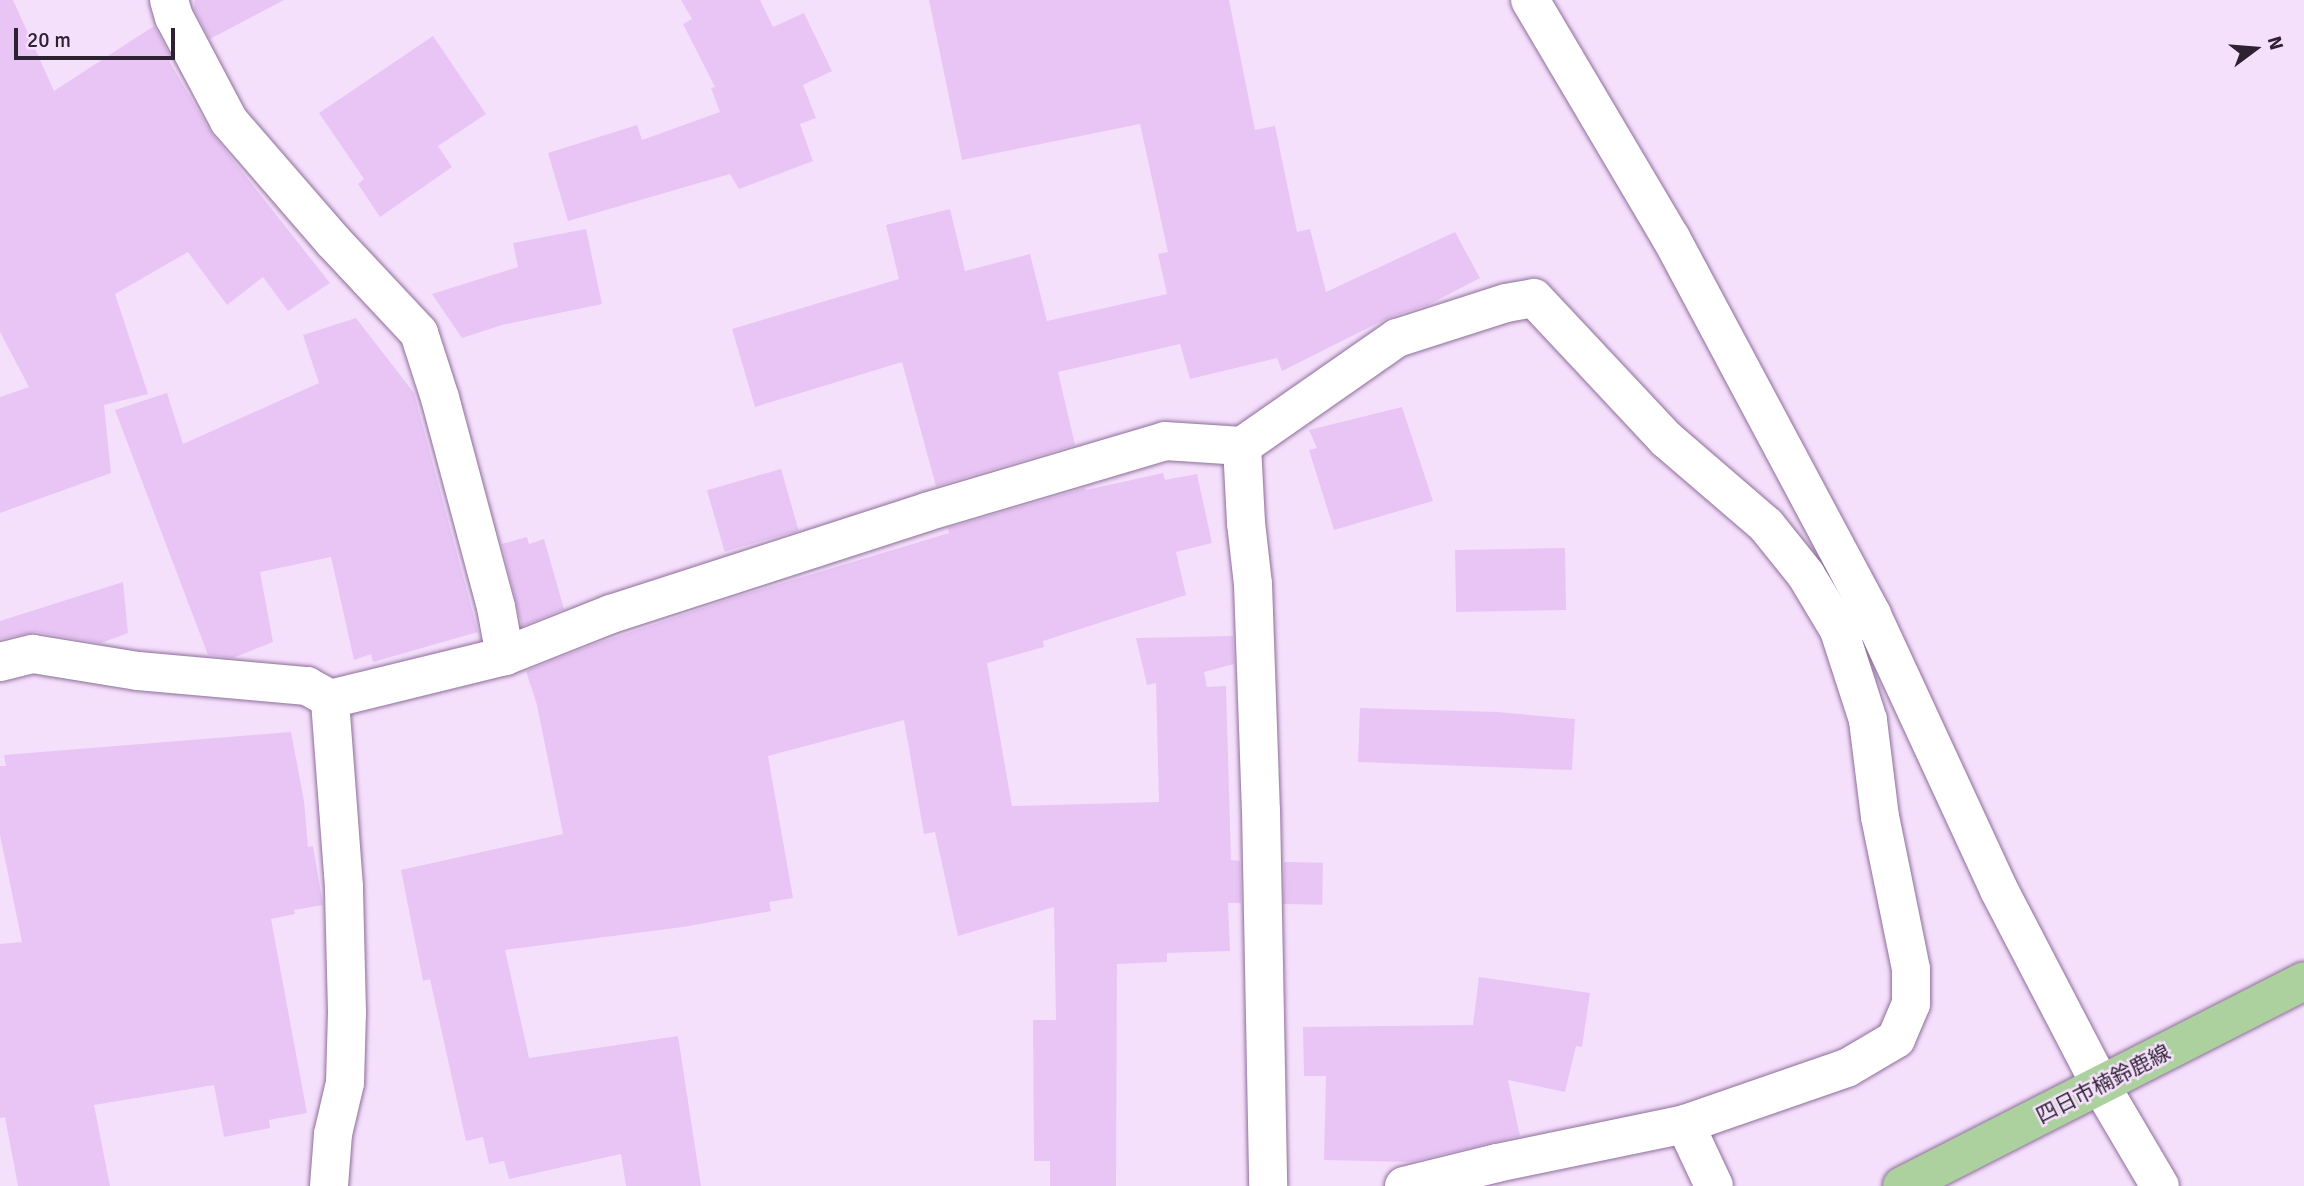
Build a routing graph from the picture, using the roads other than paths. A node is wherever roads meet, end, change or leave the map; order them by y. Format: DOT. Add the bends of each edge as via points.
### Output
graph roads {
  1 [pos="169,0"];
  2 [pos="1530,0"];
  3 [pos="1242,446"];
  4 [pos="1856,623"];
  5 [pos="505,656"];
  6 [pos="0,662"];
  7 [pos="330,699"];
  8 [pos="2304,981"];
  9 [pos="2101,1086"];
  10 [pos="1685,1124"];
  11 [pos="329,1186"];
  12 [pos="1268,1186"];
  13 [pos="1404,1186"];
  14 [pos="1714,1186"];
  15 [pos="1902,1186"];
  16 [pos="2160,1186"];
  1 -- 5 [label="street" via="229,121 419,333 451,437"];
  2 -- 4 [label="street" via="1671,238"];
  3 -- 4 [label="street" via="1397,338 1534,298 1666,439 1766,525 1806,575"];
  3 -- 5 [label="street" via="1165,441 611,614"];
  3 -- 12 [label="street" via="1253,584 1261,810"];
  4 -- 9 [label="street"];
  4 -- 10 [label="street" via="1880,817 1911,969 1911,1004 1896,1039 1847,1068"];
  5 -- 7 [label="street"];
  6 -- 7 [label="street" via="33,654 138,671 307,685"];
  7 -- 11 [label="street" via="348,1013 345,1083 333,1135"];
  8 -- 9 [label="main road, 四日市楠鈴鹿線"];
  9 -- 15 [label="main road, 四日市楠鈴鹿線"];
  9 -- 16 [label="street"];
  10 -- 13 [label="street"];
  10 -- 14 [label="street"];
}
